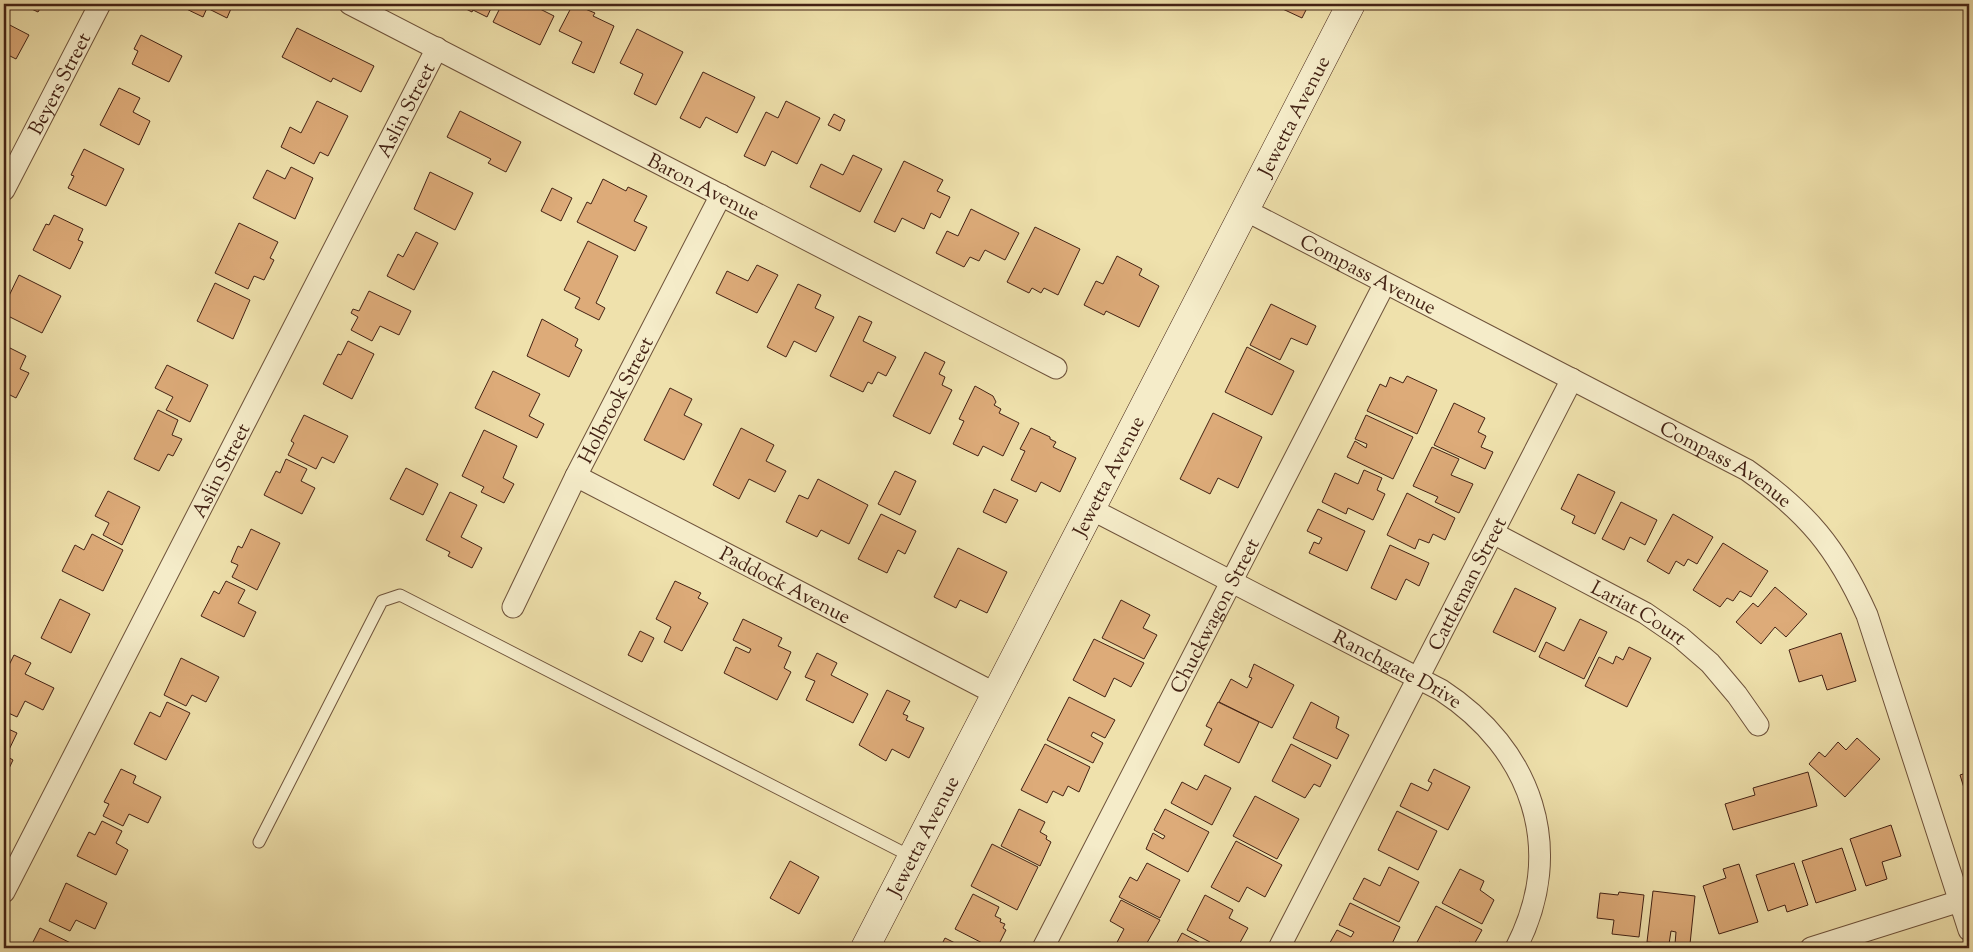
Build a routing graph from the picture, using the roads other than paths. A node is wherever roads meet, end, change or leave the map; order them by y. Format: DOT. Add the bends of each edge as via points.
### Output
graph roads {
  1 [pos="100,4"];
  2 [pos="350,4"];
  3 [pos="1351,4"];
  4 [pos="437,48"];
  5 [pos="4,190"];
  6 [pos="720,195"];
  7 [pos="1245,210"];
  8 [pos="1385,283"];
  9 [pos="1056,368"];
  10 [pos="1572,379"];
  11 [pos="576,476"];
  12 [pos="1091,509"];
  13 [pos="1493,533"];
  14 [pos="1231,581"];
  15 [pos="513,607"];
  16 [pos="1418,678"];
  17 [pos="996,694"];
  18 [pos="1758,725"];
  19 [pos="259,842"];
  20 [pos="912,857"];
  21 [pos="4,892"];
  22 [pos="1960,901"];
  23 [pos="1969,930"];
  24 [pos="1520,947"];
  25 [pos="865,948"];
  26 [pos="1043,948"];
  27 [pos="1279,948"];
  28 [pos="1811,948"];
  1 -- 5 [label="street, Beyers Street"];
  2 -- 4 [label="street, Baron Avenue"];
  3 -- 7 [label="street, Jewetta Avenue"];
  4 -- 6 [label="street, Baron Avenue"];
  4 -- 21 [label="street, Aslin Street"];
  6 -- 9 [label="street, Baron Avenue"];
  6 -- 11 [label="street, Holbrook Street"];
  7 -- 8 [label="street, Compass Avenue"];
  7 -- 12 [label="street, Jewetta Avenue"];
  8 -- 10 [label="street, Compass Avenue"];
  8 -- 14 [label="street, Chuckwagon Street"];
  10 -- 13 [label="street, Cattleman Street"];
  10 -- 22 [label="street, Compass Avenue" via="1747,470 1779,492 1808,519 1832,549 1852,581 1867,615"];
  11 -- 15 [label="street, Holbrook Street"];
  11 -- 17 [label="street, Paddock Avenue"];
  12 -- 14 [label="street, Ranchgate Drive"];
  12 -- 17 [label="street, Jewetta Avenue"];
  13 -- 16 [label="street, Cattleman Street"];
  13 -- 18 [label="street, Lariat Court" via="1645,612 1680,637 1710,663"];
  14 -- 16 [label="street, Ranchgate Drive"];
  14 -- 26 [label="street, Chuckwagon Street"];
  16 -- 24 [label="street, Ranchgate Drive" via="1464,704 1488,726 1509,753 1524,782 1535,814 1539,847 1538,880"];
  16 -- 27 [label="street, Cattleman Street"];
  17 -- 20 [label="street, Jewetta Avenue"];
  19 -- 20 [label="lane" via="382,601 400,595"];
  20 -- 25 [label="street, Jewetta Avenue"];
  22 -- 23 [label="street, Compass Avenue"];
  22 -- 28 [label="street"];
}
